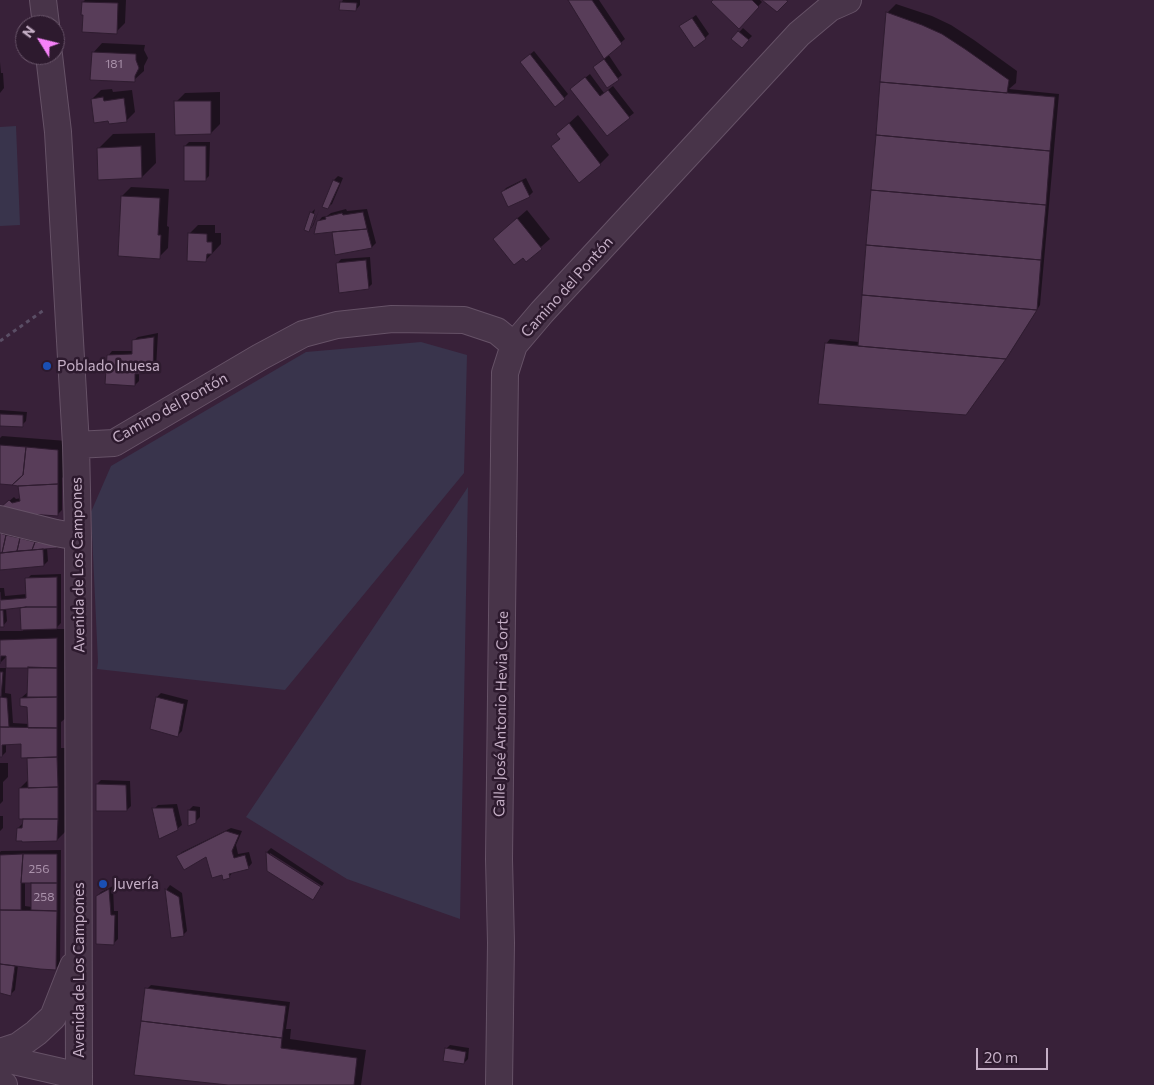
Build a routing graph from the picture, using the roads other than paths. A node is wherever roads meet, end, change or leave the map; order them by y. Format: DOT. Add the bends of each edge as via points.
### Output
graph roads {
  1 [pos="44,0"];
  2 [pos="848,0"];
  3 [pos="45,15"];
  4 [pos="50,65"];
  5 [pos="514,344"];
  6 [pos="76,445"];
  7 [pos="0,519"];
  8 [pos="78,537"];
  9 [pos="79,952"];
  10 [pos="0,1052"];
  11 [pos="0,1058"];
  12 [pos="79,1081"];
  13 [pos="0,1082"];
  14 [pos="4,1085"];
  15 [pos="499,1085"];
  1 -- 3 [label="street"];
  2 -- 5 [label="street, Camino del Pontón" via="830,8 799,34"];
  4 -- 6 [label="street, Avenida de Los Campones" via="58,132"];
  5 -- 6 [label="street, Camino del Pontón" via="497,331 464,320 392,319 337,325 302,334 114,443"];
  5 -- 15 [label="street, Calle José Antonio Hevia Corte" via="505,373"];
  6 -- 8 [label="street, Avenida de Los Campones"];
  7 -- 8 [label="street"];
  8 -- 9 [label="street, Avenida de Los Campones"];
  9 -- 10 [label="street" via="53,1017 18,1046"];
  9 -- 12 [label="street, Avenida de Los Campones"];
  11 -- 12 [label="street"];
  13 -- 14 [label="street"];
}
